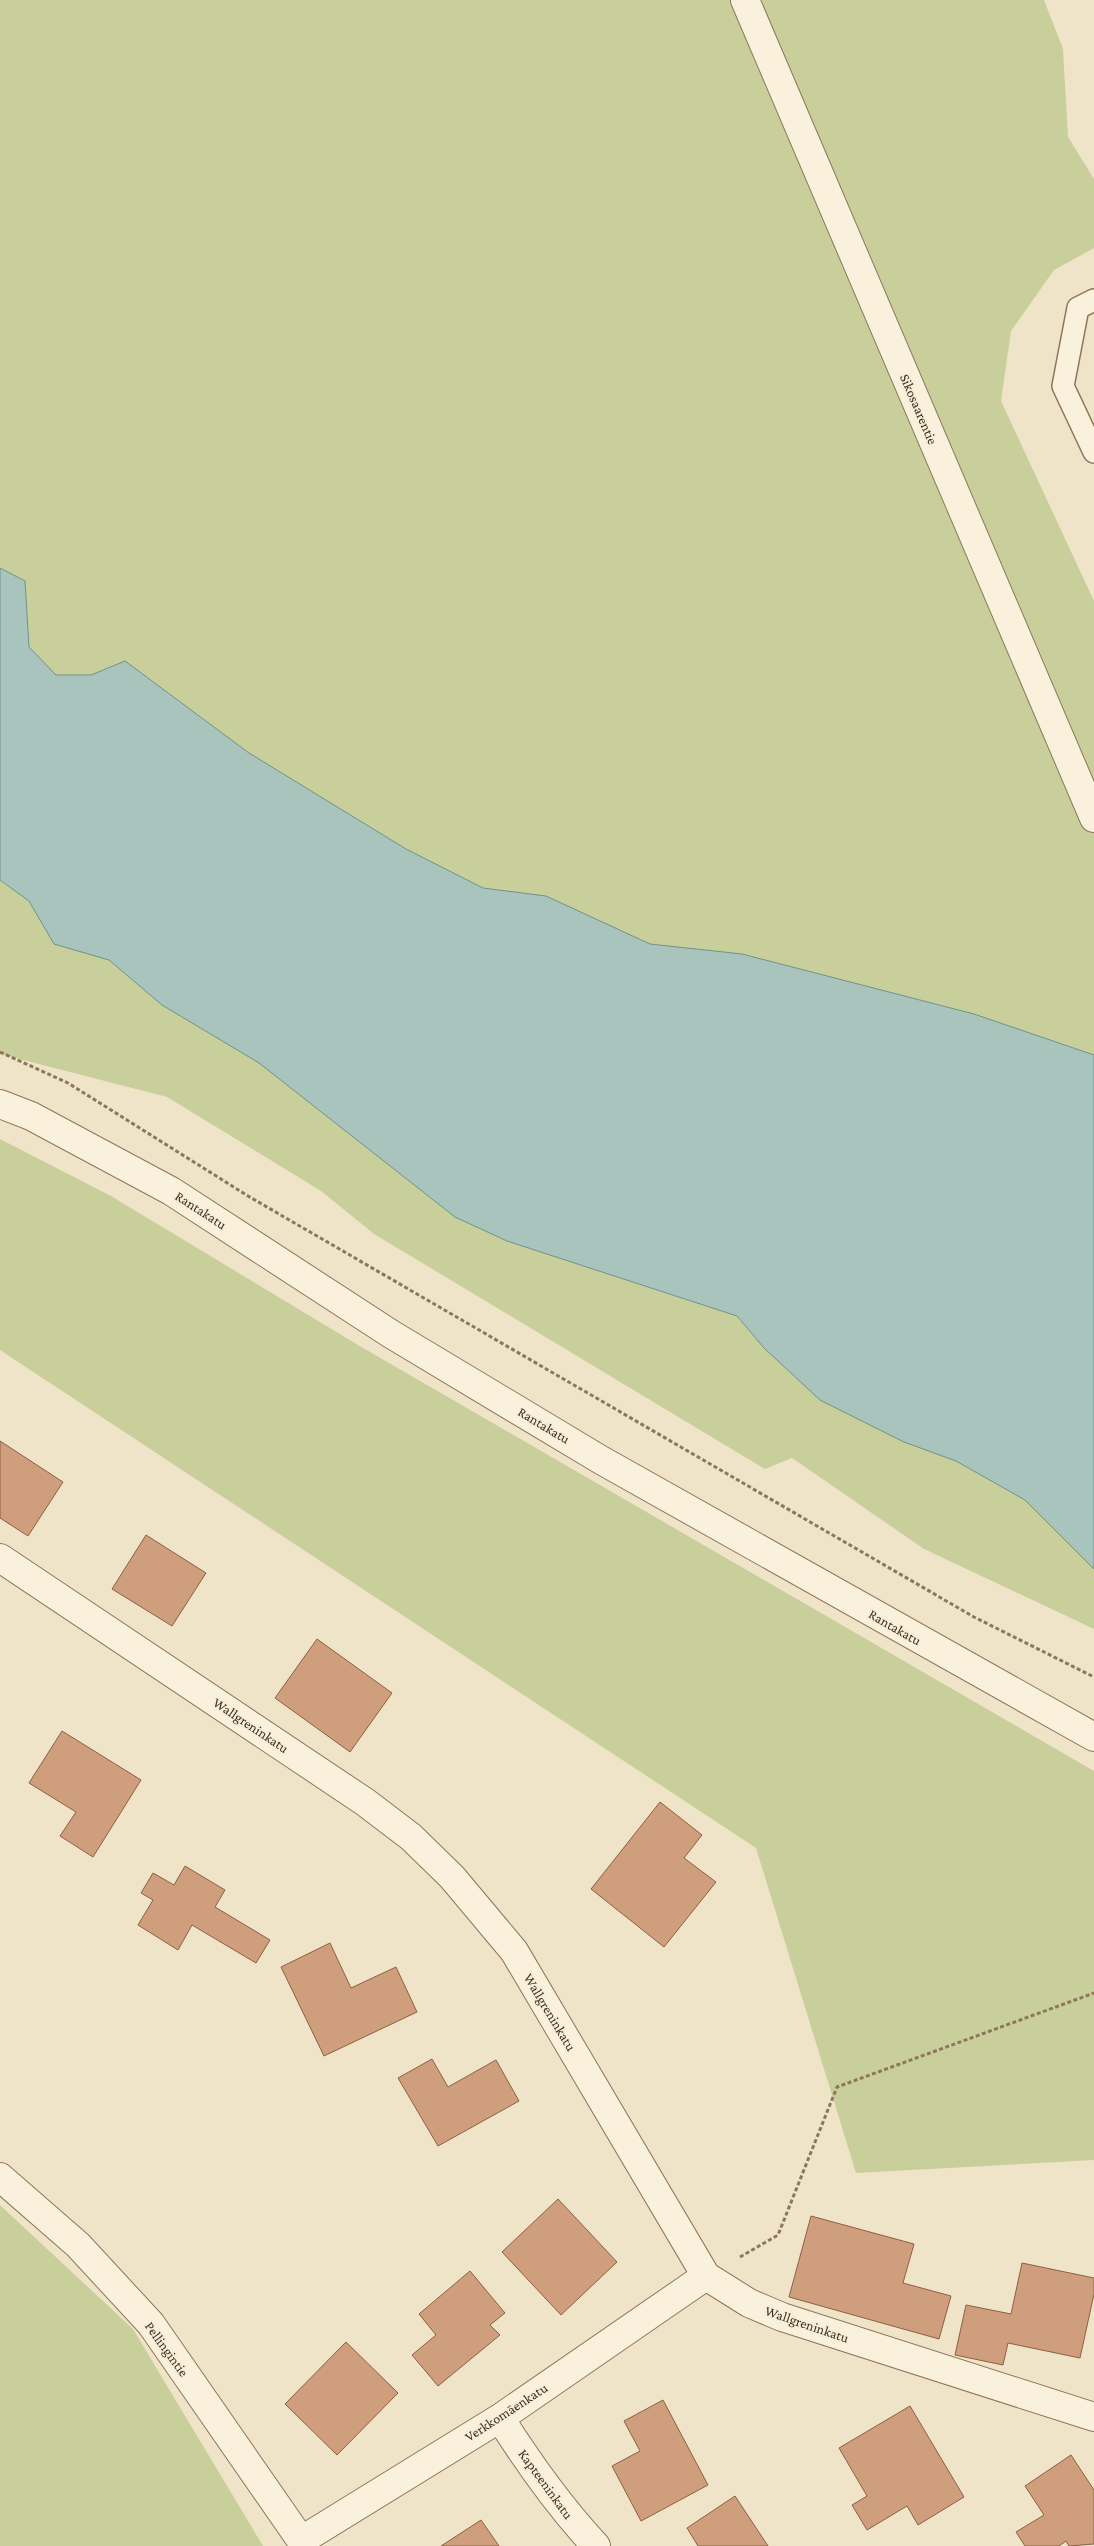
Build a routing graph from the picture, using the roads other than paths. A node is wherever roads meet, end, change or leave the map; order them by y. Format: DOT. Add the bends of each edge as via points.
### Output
graph roads {
  1 [pos="745,0"];
  2 [pos="1094,300"];
  3 [pos="1094,452"];
  4 [pos="1094,818"];
  5 [pos="0,1104"];
  6 [pos="0,1558"];
  7 [pos="1094,1737"];
  8 [pos="0,2177"];
  9 [pos="706,2276"];
  10 [pos="1094,2417"];
  11 [pos="500,2418"];
  12 [pos="303,2543"];
  13 [pos="596,2546"];
  1 -- 4 [label="street, Sikosaarentie"];
  2 -- 3 [label="lane" via="1078,308 1063,386"];
  5 -- 7 [label="street, Rantakatu" via="31,1116 171,1191 391,1334 601,1460"];
  6 -- 9 [label="street, Wallgreninkatu" via="365,1802 411,1838 452,1877 514,1951"];
  8 -- 12 [label="street, Pellingintie" via="78,2245 151,2324"];
  9 -- 10 [label="street, Wallgreninkatu" via="749,2303 782,2317"];
  9 -- 11 [label="street, Verkkomäenkatu"];
  11 -- 12 [label="street, Verkkomäenkatu"];
  11 -- 13 [label="street, Kapteeninkatu" via="538,2477"];
}
